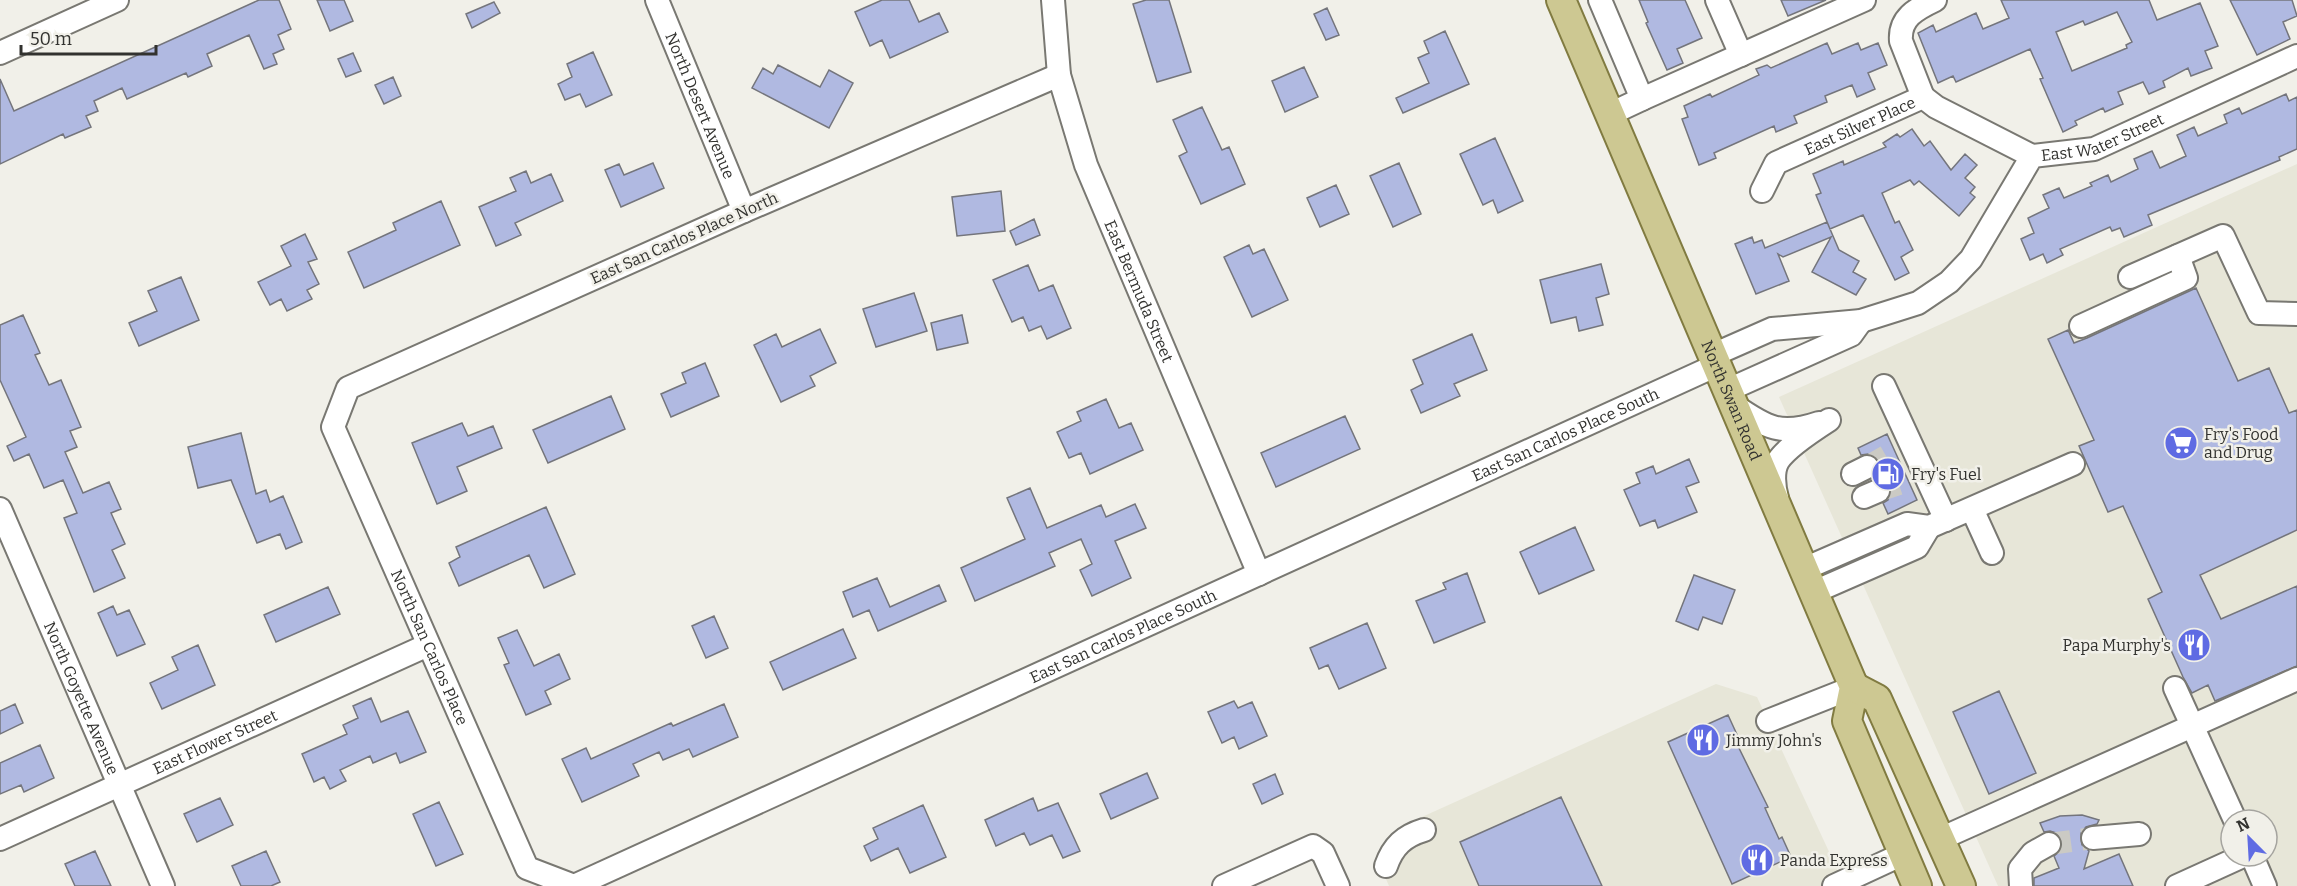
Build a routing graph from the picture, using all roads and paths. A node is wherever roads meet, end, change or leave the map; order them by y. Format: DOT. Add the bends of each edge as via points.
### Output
graph roads {
  1 [pos="117,0"];
  2 [pos="657,0"];
  3 [pos="1053,0"];
  4 [pos="1561,0"];
  5 [pos="1600,0"];
  6 [pos="1717,0"];
  7 [pos="1864,0"];
  8 [pos="1935,0"];
  9 [pos="0,53"];
  10 [pos="1741,55"];
  11 [pos="2297,56"];
  12 [pos="1059,75"];
  13 [pos="1923,97"];
  14 [pos="1642,99"];
  15 [pos="1610,114"];
  16 [pos="2032,156"];
  17 [pos="1762,191"];
  18 [pos="744,211"];
  19 [pos="2178,256"];
  20 [pos="2130,277"];
  21 [pos="2297,314"];
  22 [pos="1861,321"];
  23 [pos="2081,326"];
  24 [pos="1723,379"];
  25 [pos="1884,386"];
  26 [pos="333,427"];
  27 [pos="2073,464"];
  28 [pos="1972,508"];
  29 [pos="0,509"];
  30 [pos="1780,513"];
  31 [pos="1938,524"];
  32 [pos="1992,554"];
  33 [pos="1259,573"];
  34 [pos="1809,581"];
  35 [pos="428,645"];
  36 [pos="2297,680"];
  37 [pos="1854,687"];
  38 [pos="2175,688"];
  39 [pos="1768,721"];
  40 [pos="2192,726"];
  41 [pos="120,785"];
  42 [pos="2230,808"];
  43 [pos="1424,830"];
  44 [pos="2139,834"];
  45 [pos="2093,838"];
  46 [pos="0,839"];
  47 [pos="1940,839"];
  48 [pos="2049,844"];
  49 [pos="1904,854"];
  50 [pos="1386,866"];
  51 [pos="2219,867"];
  52 [pos="527,868"];
  53 [pos="2257,868"];
  54 [pos="163,886"];
  55 [pos="1224,886"];
  56 [pos="1338,886"];
  57 [pos="1834,886"];
  58 [pos="1917,886"];
  59 [pos="1961,886"];
  60 [pos="2021,886"];
  61 [pos="2177,886"];
  62 [pos="2265,886"];
  1 -- 9 [label="street"];
  2 -- 18 [label="street, North Desert Avenue"];
  3 -- 12 [label="street, East Bermuda Street"];
  4 -- 15 [label="main road, North Swan Road"];
  5 -- 14 [label="street"];
  6 -- 10 [label="street"];
  7 -- 10 [label="street"];
  8 -- 13 [label="street" via="1905,19 1900,32"];
  10 -- 14 [label="street"];
  11 -- 16 [label="street, East Water Street" via="2094,149"];
  12 -- 18 [label="street, East San Carlos Place North"];
  12 -- 33 [label="street, East Bermuda Street" via="1086,165"];
  13 -- 16 [label="street, East Silver Place"];
  13 -- 17 [label="street, East Silver Place" via="1776,163"];
  14 -- 15 [label="street"];
  15 -- 24 [label="main road, North Swan Road"];
  16 -- 22 [label="street, East Water Street" via="1971,259 1949,282 1918,303"];
  18 -- 26 [label="street, East San Carlos Place North" via="348,388"];
  19 -- 20 [label="street"];
  19 -- 21 [label="street" via="2223,236 2259,314"];
  19 -- 23 [label="street" via="2186,278"];
  22 -- 24 [label="street, East Water Street" via="1851,335"];
  22 -- 24 [label="street, East Water Street" via="1772,329"];
  24 -- 30 [label="main road, North Swan Road"];
  24 -- 30 [label="street" via="1762,425 1779,430 1805,428 1829,420 1777,462 1774,484"];
  24 -- 33 [label="street, East San Carlos Place South"];
  25 -- 31 [label="street" via="1903,447"];
  26 -- 35 [label="street, North San Carlos Place"];
  27 -- 28 [label="street"];
  28 -- 31 [label="street"];
  28 -- 32 [label="street"];
  29 -- 41 [label="street, North Goyette Avenue"];
  30 -- 34 [label="main road, North Swan Road"];
  31 -- 34 [label="street" via="1917,547"];
  33 -- 52 [label="street, East San Carlos Place South" via="574,886"];
  34 -- 37 [label="main road, North Swan Road"];
  35 -- 41 [label="street, East Flower Street"];
  35 -- 52 [label="street, North San Carlos Place"];
  36 -- 40 [label="street"];
  37 -- 39 [label="street"];
  37 -- 47 [label="main road" via="1877,699"];
  37 -- 49 [label="main road" via="1847,721"];
  38 -- 40 [label="street"];
  40 -- 42 [label="street"];
  40 -- 47 [label="street" via="2067,771"];
  41 -- 46 [label="street, East Flower Street"];
  41 -- 54 [label="street, North Goyette Avenue"];
  43 -- 50 [label="street" via="1408,835 1390,855"];
  44 -- 45 [label="street"];
  47 -- 59 [label="main road"];
  48 -- 60 [label="street" via="2020,869"];
  49 -- 57 [label="street"];
  49 -- 58 [label="main road"];
  51 -- 61 [label="street"];
  53 -- 62 [label="street"];
  55 -- 56 [label="street" via="1314,846 1323,853"];
}
